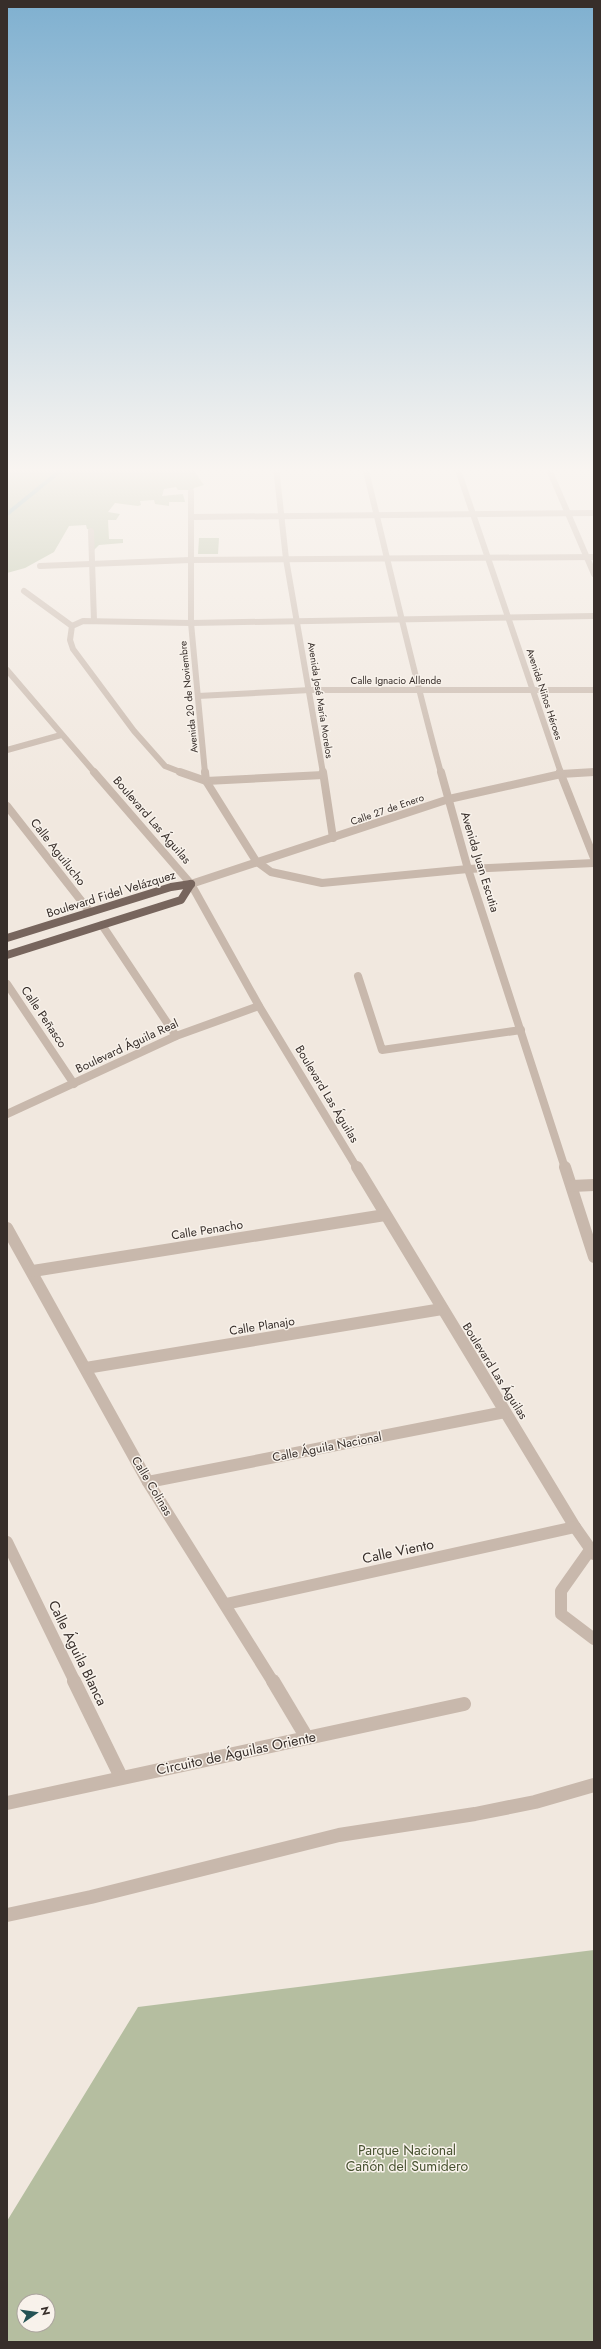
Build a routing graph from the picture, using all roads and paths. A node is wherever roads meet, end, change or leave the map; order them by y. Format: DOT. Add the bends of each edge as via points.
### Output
graph roads {
  1 [pos="92,577"];
  2 [pos="190,577"];
  3 [pos="289,577"];
  4 [pos="392,577"];
  5 [pos="495,577"];
  6 [pos="24,591"];
  7 [pos="594,616"];
  8 [pos="510,618"];
  9 [pos="403,619"];
  10 [pos="94,621"];
  11 [pos="296,621"];
  12 [pos="191,622"];
  13 [pos="72,626"];
  14 [pos="7,670"];
  15 [pos="418,689"];
  16 [pos="310,690"];
  17 [pos="533,690"];
  18 [pos="594,690"];
  19 [pos="198,696"];
  20 [pos="61,735"];
  21 [pos="7,750"];
  22 [pos="594,772"];
  23 [pos="561,774"];
  24 [pos="323,775"];
  25 [pos="206,781"];
  26 [pos="449,798"];
  27 [pos="7,806"];
  28 [pos="333,838"];
  29 [pos="594,858"];
  30 [pos="256,861"];
  31 [pos="594,863"];
  32 [pos="468,868"];
  33 [pos="191,884"];
  34 [pos="90,912"];
  35 [pos="102,925"];
  36 [pos="7,938"];
  37 [pos="7,955"];
  38 [pos="358,976"];
  39 [pos="7,984"];
  40 [pos="259,1006"];
  41 [pos="521,1030"];
  42 [pos="176,1036"];
  43 [pos="74,1084"];
  44 [pos="7,1114"];
  45 [pos="594,1185"];
  46 [pos="572,1186"];
  47 [pos="385,1215"];
  48 [pos="7,1228"];
  49 [pos="594,1257"];
  50 [pos="32,1271"];
  51 [pos="442,1309"];
  52 [pos="86,1368"];
  53 [pos="505,1412"];
  54 [pos="148,1482"];
  55 [pos="575,1527"];
  56 [pos="7,1542"];
  57 [pos="592,1552"];
  58 [pos="226,1604"];
  59 [pos="594,1639"];
  60 [pos="464,1704"];
  61 [pos="307,1738"];
  62 [pos="121,1777"];
  63 [pos="594,1785"];
  64 [pos="7,1803"];
  65 [pos="7,1915"];
  1 -- 10 [label="street"];
  2 -- 12 [label="street, Avenida 20 de Noviembre"];
  3 -- 11 [label="street, Avenida José María Morelos"];
  4 -- 9 [label="street, Avenida Juan Escutia"];
  5 -- 8 [label="street, Avenida Niños Héroes"];
  6 -- 13 [label="street"];
  7 -- 8 [label="street"];
  8 -- 9 [label="street"];
  8 -- 17 [label="street, Avenida Niños Héroes"];
  9 -- 11 [label="street"];
  9 -- 15 [label="street, Avenida Juan Escutia"];
  10 -- 12 [label="street"];
  10 -- 13 [label="street" via="83,621"];
  11 -- 12 [label="street"];
  11 -- 16 [label="street, Avenida José María Morelos"];
  12 -- 19 [label="street, Avenida 20 de Noviembre"];
  13 -- 25 [label="street" via="70,640 73,649 134,731 165,766"];
  14 -- 20 [label="street, Boulevard Las Águilas"];
  15 -- 16 [label="street, Calle Ignacio Allende"];
  15 -- 17 [label="street, Calle Ignacio Allende"];
  15 -- 26 [label="street, Avenida Juan Escutia"];
  16 -- 19 [label="street, Calle Ignacio Allende"];
  16 -- 24 [label="street, Avenida José María Morelos"];
  17 -- 18 [label="street, Calle Ignacio Allende"];
  17 -- 23 [label="street, Avenida Niños Héroes"];
  19 -- 25 [label="street, Avenida 20 de Noviembre"];
  20 -- 21 [label="street"];
  20 -- 33 [label="street, Boulevard Las Águilas"];
  22 -- 23 [label="street, Calle 27 de Enero"];
  23 -- 26 [label="street, Calle 27 de Enero"];
  23 -- 29 [label="street, Avenida Niños Héroes"];
  24 -- 25 [label="street"];
  24 -- 28 [label="street, Avenida José María Morelos"];
  25 -- 30 [label="street"];
  26 -- 28 [label="street, Calle 27 de Enero"];
  26 -- 32 [label="street, Avenida Juan Escutia"];
  27 -- 34 [label="street, Calle Aguilucho"];
  28 -- 30 [label="street, Calle 27 de Enero"];
  30 -- 32 [label="street" via="271,872 322,882"];
  30 -- 33 [label="street, Calle 27 de Enero"];
  31 -- 32 [label="street"];
  32 -- 41 [label="street, Avenida Juan Escutia"];
  33 -- 34 [label="main road, Boulevard Fidel Velázquez" via="171,887"];
  33 -- 35 [label="main road, Boulevard Fidel Velázquez" via="181,900"];
  33 -- 40 [label="street, Boulevard Las Águilas"];
  34 -- 36 [label="main road, Boulevard Fidel Velázquez"];
  35 -- 37 [label="main road, Boulevard Fidel Velázquez"];
  35 -- 42 [label="street"];
  38 -- 41 [label="street" via="382,1050"];
  39 -- 43 [label="street, Calle Peñasco"];
  40 -- 42 [label="street, Boulevard Águila Real"];
  40 -- 47 [label="street, Boulevard Las Águilas"];
  41 -- 46 [label="street, Avenida Juan Escutia"];
  42 -- 43 [label="street, Boulevard Águila Real"];
  43 -- 44 [label="street, Boulevard Águila Real"];
  45 -- 46 [label="street"];
  46 -- 49 [label="street, Avenida Juan Escutia"];
  47 -- 50 [label="street, Calle Penacho"];
  47 -- 51 [label="street, Boulevard Las Águilas"];
  48 -- 50 [label="street, Calle Colinas"];
  50 -- 52 [label="street, Calle Colinas"];
  51 -- 52 [label="street, Calle Planajo"];
  51 -- 53 [label="street, Boulevard Las Águilas"];
  52 -- 54 [label="street, Calle Colinas"];
  53 -- 54 [label="street, Calle Águila Nacional"];
  53 -- 55 [label="street, Boulevard Las Águilas"];
  54 -- 58 [label="street, Calle Colinas"];
  55 -- 57 [label="street, Boulevard Las Águilas"];
  55 -- 58 [label="street, Calle Viento"];
  56 -- 62 [label="street, Calle Águila Blanca"];
  57 -- 59 [label="street" via="561,1591 561,1614"];
  58 -- 61 [label="street, Calle Colinas"];
  60 -- 61 [label="street, Circuito de Águilas Oriente"];
  61 -- 62 [label="street, Circuito de Águilas Oriente"];
  62 -- 64 [label="street, Circuito de Águilas Oriente"];
  63 -- 65 [label="street" via="544,1801 435,1822 340,1835 184,1872 78,1901"];
}
